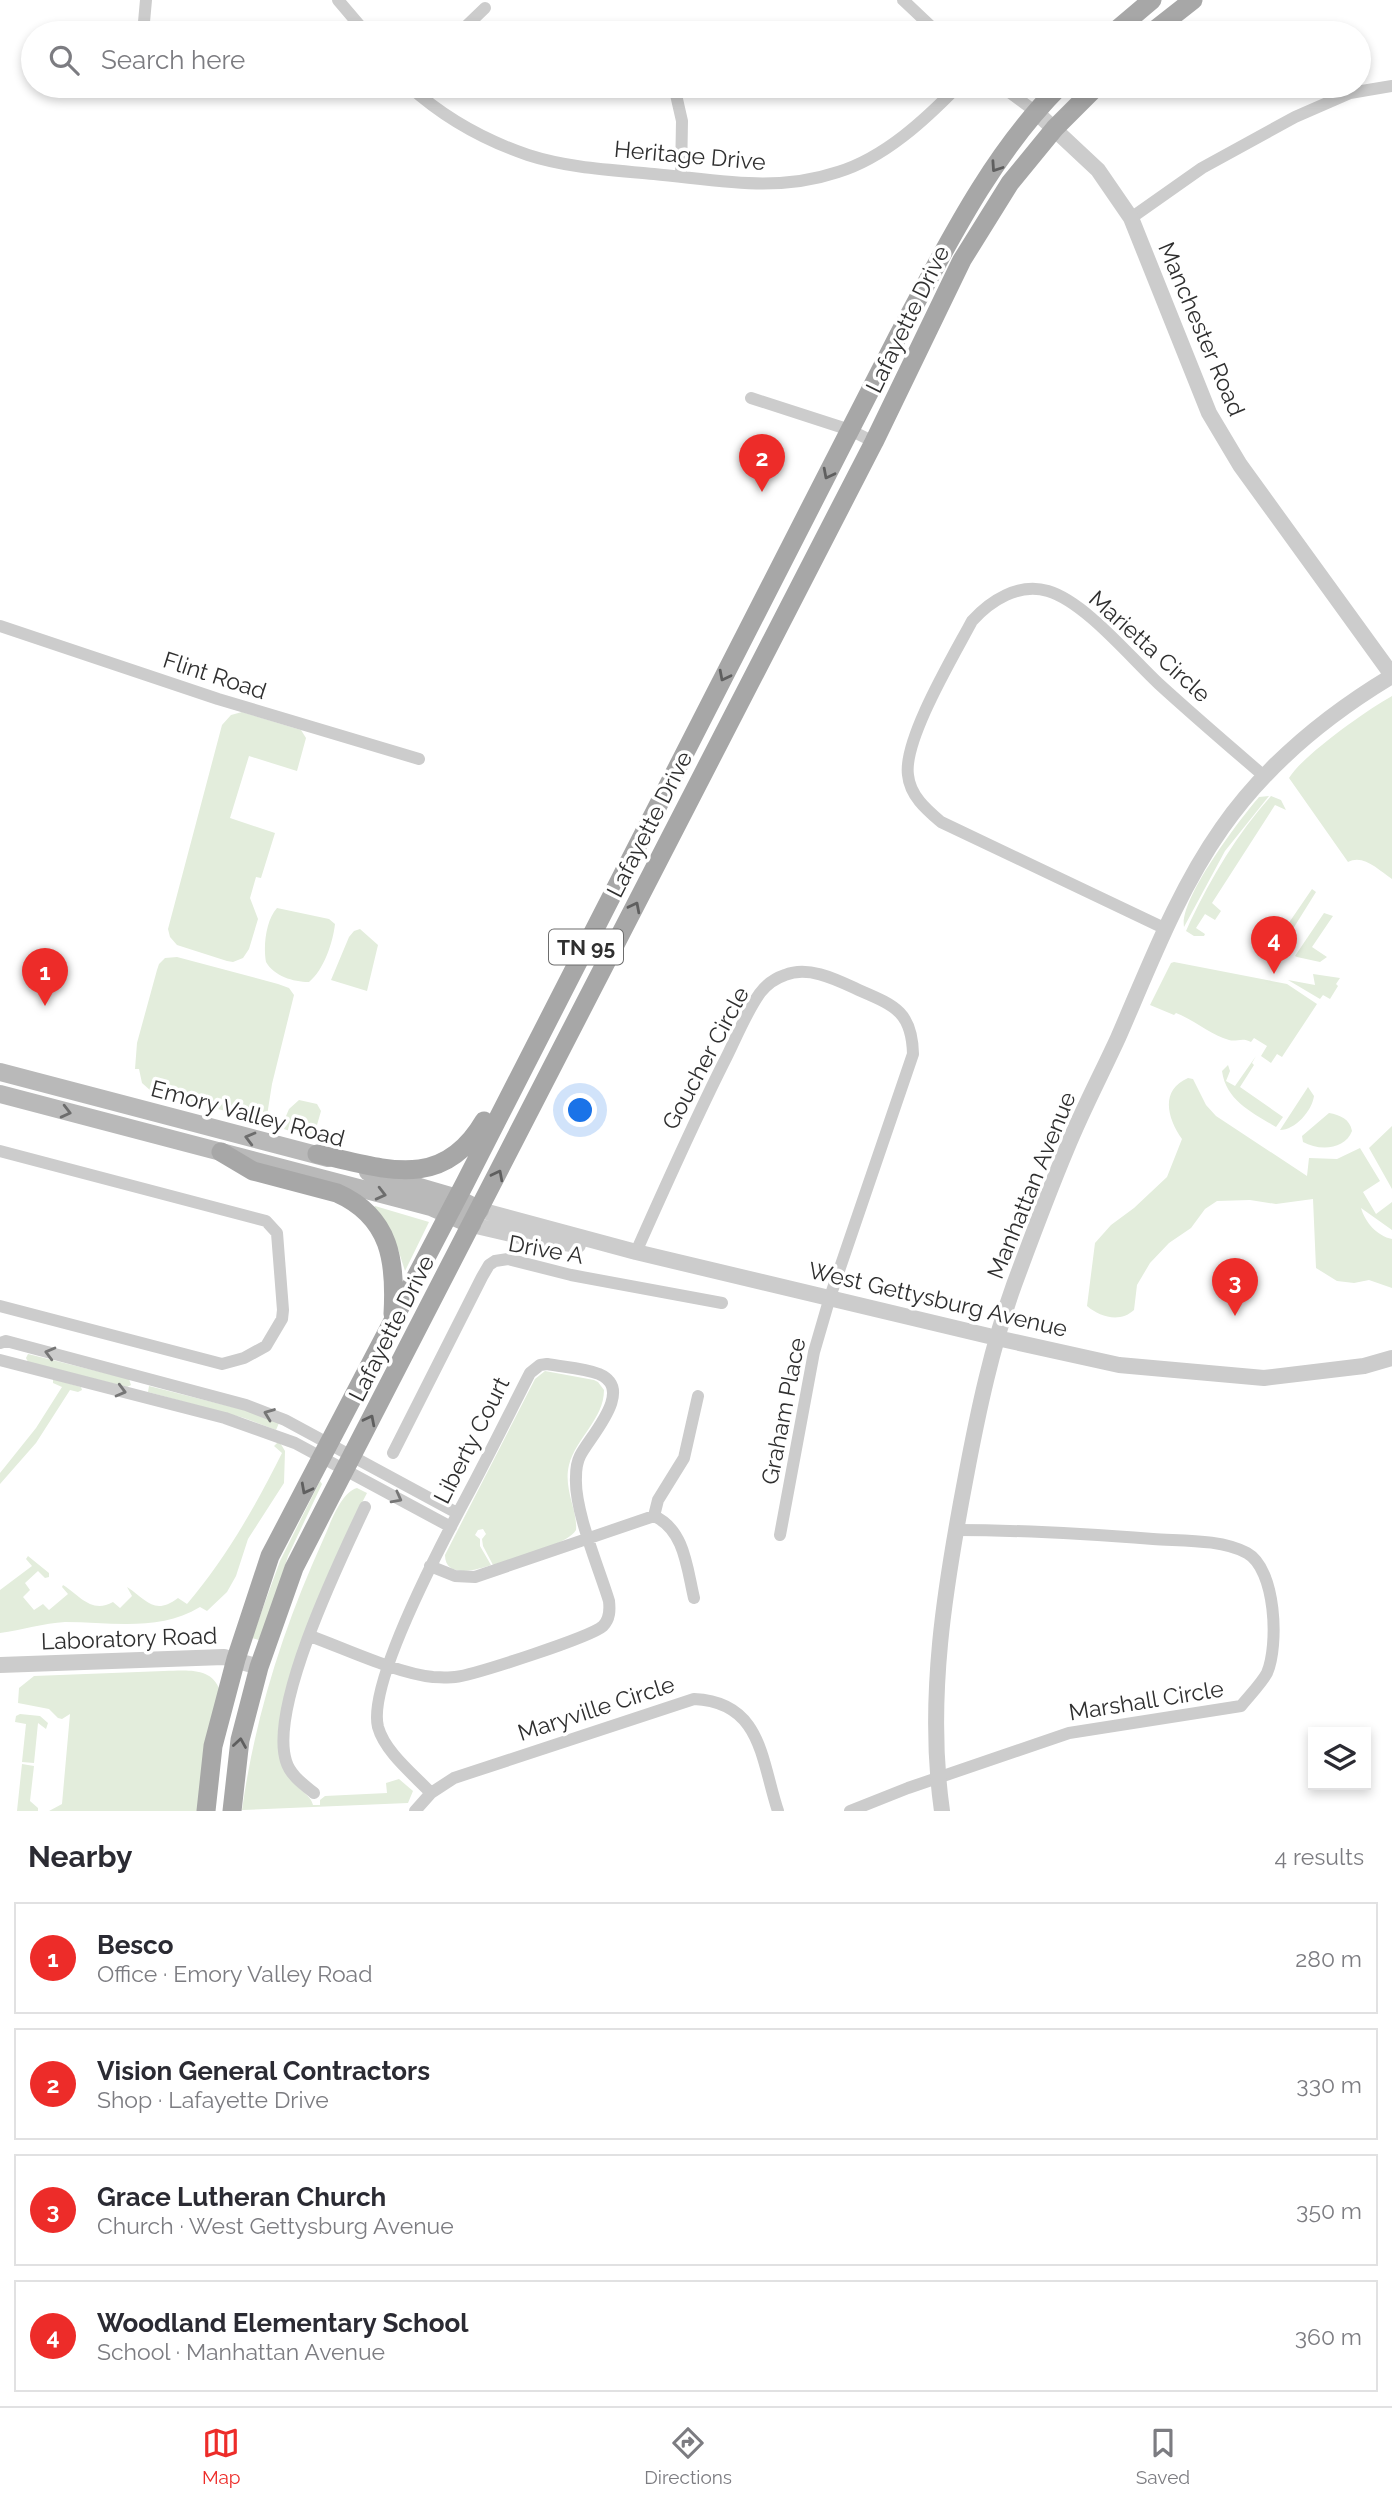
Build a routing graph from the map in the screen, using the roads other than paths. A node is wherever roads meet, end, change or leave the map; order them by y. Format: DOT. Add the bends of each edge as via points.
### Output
graph roads {
  1 [pos="146,0"];
  2 [pos="338,0"];
  3 [pos="904,0"];
  4 [pos="1152,0"];
  5 [pos="1193,0"];
  6 [pos="485,8"];
  7 [pos="144,21"];
  8 [pos="356,21"];
  9 [pos="471,21"];
  10 [pos="926,21"];
  11 [pos="1127,21"];
  12 [pos="1166,21"];
  13 [pos="1392,86"];
  14 [pos="1371,90"];
  15 [pos="422,98"];
  16 [pos="677,98"];
  17 [pos="945,98"];
  18 [pos="1017,98"];
  19 [pos="1049,98"];
  20 [pos="1085,98"];
  21 [pos="1339,98"];
  22 [pos="1036,112"];
  23 [pos="1055,128"];
  24 [pos="681,176"];
  25 [pos="1131,218"];
  26 [pos="751,398"];
  27 [pos="850,430"];
  28 [pos="874,442"];
  29 [pos="0,626"];
  30 [pos="1392,676"];
  31 [pos="419,759"];
  32 [pos="1264,776"];
  33 [pos="608,902"];
  34 [pos="1166,929"];
  35 [pos="0,1072"];
  36 [pos="0,1094"];
  37 [pos="0,1151"];
  38 [pos="221,1152"];
  39 [pos="317,1154"];
  40 [pos="453,1206"];
  41 [pos="476,1218"];
  42 [pos="636,1252"];
  43 [pos="830,1297"];
  44 [pos="722,1303"];
  45 [pos="0,1306"];
  46 [pos="393,1323"];
  47 [pos="997,1338"];
  48 [pos="0,1343"];
  49 [pos="1392,1358"];
  50 [pos="0,1360"];
  51 [pos="698,1396"];
  52 [pos="326,1451"];
  53 [pos="393,1453"];
  54 [pos="348,1463"];
  55 [pos="365,1507"];
  56 [pos="457,1513"];
  57 [pos="654,1516"];
  58 [pos="451,1527"];
  59 [pos="956,1530"];
  60 [pos="780,1535"];
  61 [pos="589,1537"];
  62 [pos="430,1566"];
  63 [pos="694,1598"];
  64 [pos="310,1636"];
  65 [pos="236,1659"];
  66 [pos="0,1665"];
  67 [pos="390,1665"];
  68 [pos="259,1667"];
  69 [pos="937,1778"];
  70 [pos="314,1793"];
  71 [pos="430,1793"];
  72 [pos="206,1811"];
  73 [pos="232,1811"];
  74 [pos="415,1811"];
  75 [pos="778,1811"];
  76 [pos="850,1811"];
  77 [pos="942,1811"];
  1 -- 7 [label="street"];
  2 -- 8 [label="street"];
  3 -- 10 [label="street"];
  4 -- 11 [label="main road"];
  5 -- 12 [label="main road"];
  6 -- 9 [label="street"];
  13 -- 14 [label="street"];
  15 -- 24 [label="street, Heritage Drive" via="465,126 526,154 559,163"];
  16 -- 24 [label="street" via="682,121"];
  17 -- 24 [label="street, Heritage Drive" via="906,134 842,171 781,184 740,185"];
  18 -- 22 [label="street"];
  19 -- 22 [label="main road, Lafayette Drive"];
  20 -- 23 [label="main road, Lafayette Drive"];
  21 -- 25 [label="street" via="1202,168"];
  22 -- 23 [label="street, Manchester Road"];
  22 -- 27 [label="main road, Lafayette Drive / TN 95, one-way" via="958,225"];
  23 -- 25 [label="street, Manchester Road" via="1098,170"];
  23 -- 28 [label="main road, Lafayette Drive / TN 95" via="1010,183 962,260"];
  25 -- 30 [label="street, Manchester Road" via="1209,412 1240,465"];
  26 -- 27 [label="street"];
  27 -- 28 [label="street"];
  27 -- 33 [label="main road, Lafayette Drive / TN 95, one-way"];
  41 -- 28 [label="main road, Lafayette Drive / TN 95, one-way"];
  29 -- 31 [label="street, Flint Road" via="218,699"];
  30 -- 32 [label="street, Manhattan Avenue" via="1334,715"];
  32 -- 34 [label="street, Manhattan Avenue" via="1223,827"];
  32 -- 34 [label="street, Marietta Circle" via="1063,597 1046,590 1017,591 984,608 972,621 916,729 907,760 917,798 942,822"];
  33 -- 39 [label="main road" via="586,925 484,1122 466,1147 436,1165 399,1172"];
  33 -- 40 [label="main road, Lafayette Drive / TN 95"];
  34 -- 47 [label="street, Manhattan Avenue" via="1067,1147"];
  39 -- 35 [label="main road, Emory Valley Road, one-way"];
  36 -- 38 [label="main road, Emory Valley Road, one-way"];
  37 -- 45 [label="street" via="266,1221 277,1233 283,1310 266,1346 222,1364"];
  38 -- 40 [label="main road, Emory Valley Road, one-way" via="431,1207"];
  38 -- 46 [label="main road" via="253,1171 337,1193 371,1217 393,1262"];
  39 -- 40 [label="main road, Emory Valley Road"];
  40 -- 41 [label="main road, Emory Valley Road"];
  40 -- 46 [label="main road, Lafayette Drive / TN 95"];
  41 -- 42 [label="street, West Gettysburg Avenue" via="524,1237"];
  54 -- 41 [label="main road, Lafayette Drive / TN 95, one-way"];
  42 -- 43 [label="street, West Gettysburg Avenue"];
  42 -- 43 [label="street, Goucher Circle" via="688,1135 760,993 774,980 804,971 887,1002 901,1012 913,1040 913,1054"];
  43 -- 47 [label="street, West Gettysburg Avenue"];
  43 -- 60 [label="street, Graham Place" via="814,1352"];
  44 -- 53 [label="street, Drive A" via="508,1259 495,1261 482,1278"];
  46 -- 52 [label="main road, Lafayette Drive / TN 95"];
  47 -- 49 [label="street, West Gettysburg Avenue" via="1119,1365 1264,1378 1364,1366"];
  47 -- 59 [label="street, Manhattan Avenue"];
  52 -- 48 [label="street, one-way" via="285,1420 246,1405"];
  50 -- 52 [label="street, one-way" via="225,1418"];
  51 -- 57 [label="street" via="684,1458"];
  52 -- 54 [label="street"];
  52 -- 65 [label="main road, Lafayette Drive / TN 95, one-way" via="270,1556"];
  54 -- 56 [label="street"];
  54 -- 58 [label="street, one-way"];
  54 -- 68 [label="main road, Lafayette Drive / TN 95" via="294,1568"];
  55 -- 64 [label="street"];
  56 -- 58 [label="street, Liberty Court"];
  56 -- 61 [label="street, Liberty Court" via="530,1373 547,1364 598,1374 613,1391 608,1413 580,1456 576,1474 579,1507"];
  57 -- 61 [label="street"];
  57 -- 63 [label="street" via="677,1536"];
  58 -- 62 [label="street, Liberty Court"];
  59 -- 69 [label="street, Manhattan Avenue" via="938,1666"];
  59 -- 69 [label="street, Marshall Circle" via="1226,1545 1250,1554 1268,1579 1275,1638 1267,1673 1241,1706 1069,1733"];
  61 -- 62 [label="street" via="475,1577 455,1576"];
  61 -- 67 [label="street, Liberty Court" via="610,1610 607,1621 595,1632 456,1677 429,1676"];
  62 -- 67 [label="street, Liberty Court"];
  64 -- 67 [label="street"];
  64 -- 70 [label="street" via="293,1685 284,1739 287,1764 298,1781"];
  65 -- 66 [label="street, Laboratory Road"];
  65 -- 68 [label="street, Laboratory Road"];
  65 -- 72 [label="main road, Lafayette Drive / TN 95" via="213,1746"];
  67 -- 71 [label="street, Liberty Court" via="380,1693 377,1726"];
  73 -- 68 [label="main road, Lafayette Drive / TN 95, one-way" via="240,1740"];
  69 -- 76 [label="street, Marshall Circle"];
  69 -- 77 [label="street, Manhattan Avenue"];
  71 -- 74 [label="street, Maryville Circle"];
  71 -- 75 [label="street, Maryville Circle" via="454,1778 682,1701 704,1699 733,1708 753,1730"];
}
